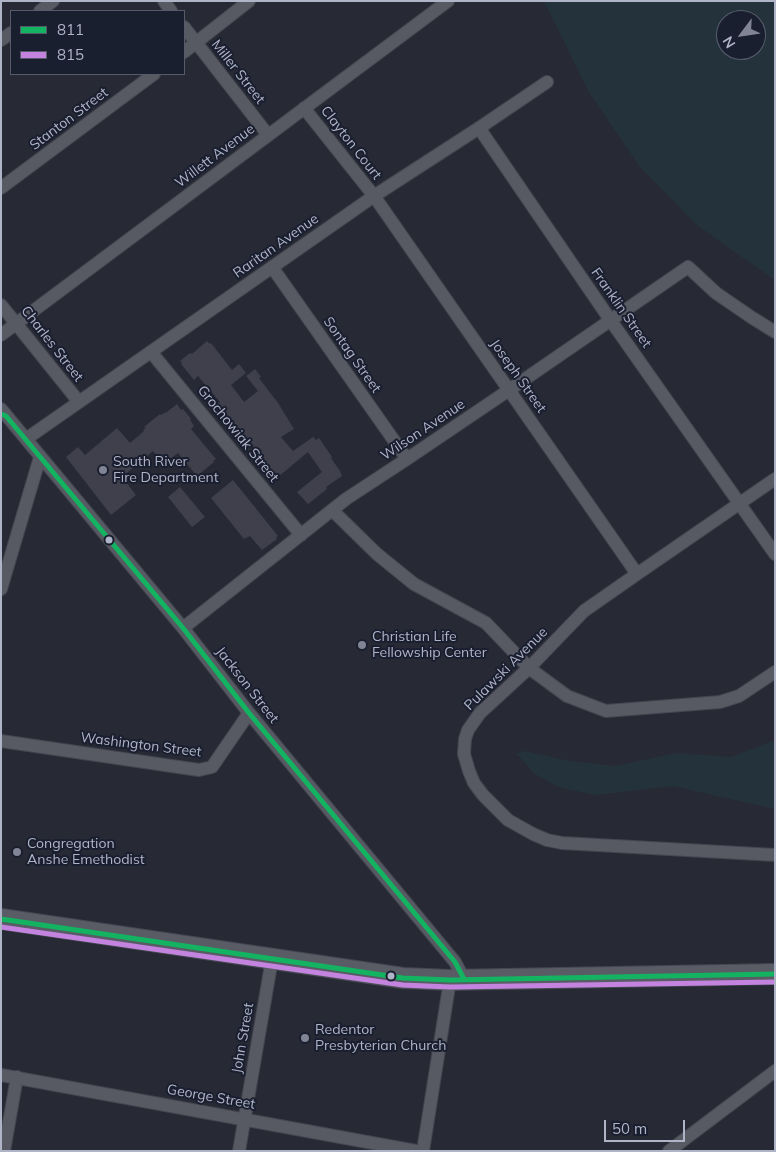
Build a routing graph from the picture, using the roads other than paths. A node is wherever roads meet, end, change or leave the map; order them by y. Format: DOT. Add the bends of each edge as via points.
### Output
graph roads {
  1 [pos="53,1"];
  2 [pos="249,1"];
  3 [pos="444,2"];
  4 [pos="41,10"];
  5 [pos="185,28"];
  6 [pos="196,43"];
  7 [pos="185,51"];
  8 [pos="153,75"];
  9 [pos="547,82"];
  10 [pos="304,108"];
  11 [pos="479,128"];
  12 [pos="268,135"];
  13 [pos="1,188"];
  14 [pos="374,196"];
  15 [pos="272,267"];
  16 [pos="1,305"];
  17 [pos="611,321"];
  18 [pos="16,323"];
  19 [pos="775,332"];
  20 [pos="1,335"];
  21 [pos="151,352"];
  22 [pos="509,390"];
  23 [pos="79,402"];
  24 [pos="3,413"];
  25 [pos="26,439"];
  26 [pos="40,457"];
  27 [pos="407,460"];
  28 [pos="775,479"];
  29 [pos="739,503"];
  30 [pos="332,510"];
  31 [pos="301,535"];
  32 [pos="775,554"];
  33 [pos="637,574"];
  34 [pos="1,589"];
  35 [pos="183,628"];
  36 [pos="529,668"];
  37 [pos="775,672"];
  38 [pos="249,714"];
  39 [pos="1,741"];
  40 [pos="775,855"];
  41 [pos="1,919"];
  42 [pos="272,959"];
  43 [pos="775,974"];
  44 [pos="457,979"];
  45 [pos="775,1071"];
  46 [pos="1,1075"];
  47 [pos="16,1077"];
  48 [pos="244,1118"];
  49 [pos="686,1146"];
  50 [pos="4,1151"];
  51 [pos="239,1151"];
  52 [pos="416,1151"];
  53 [pos="423,1151"];
  54 [pos="670,1151"];
  1 -- 4 [label="street"];
  2 -- 6 [label="street"];
  3 -- 10 [label="street, Willett Avenue"];
  5 -- 6 [label="street, Miller Street"];
  6 -- 7 [label="street"];
  6 -- 12 [label="street, Miller Street"];
  8 -- 13 [label="street, Stanton Street"];
  9 -- 11 [label="street, Raritan Avenue"];
  10 -- 12 [label="street, Willett Avenue"];
  10 -- 14 [label="street, Clayton Court"];
  11 -- 14 [label="street, Raritan Avenue"];
  11 -- 17 [label="street, Franklin Street"];
  12 -- 18 [label="street, Willett Avenue"];
  14 -- 15 [label="street, Raritan Avenue"];
  14 -- 22 [label="street, Joseph Street"];
  15 -- 21 [label="street, Raritan Avenue"];
  15 -- 27 [label="street, Sontag Street"];
  16 -- 18 [label="street, Charles Street"];
  17 -- 19 [label="street, Wilson Avenue" via="688,267 716,293"];
  17 -- 22 [label="street, Wilson Avenue"];
  17 -- 29 [label="street, Franklin Street"];
  18 -- 20 [label="street, Willett Avenue"];
  18 -- 23 [label="street, Charles Street"];
  21 -- 23 [label="street, Raritan Avenue"];
  21 -- 31 [label="street, Grochowiak Street"];
  22 -- 27 [label="street, Wilson Avenue"];
  22 -- 33 [label="street, Joseph Street"];
  23 -- 25 [label="street, Raritan Avenue"];
  24 -- 25 [label="street, Jackson Street"];
  25 -- 26 [label="street, Jackson Street"];
  26 -- 34 [label="street"];
  26 -- 35 [label="street, Jackson Street"];
  27 -- 30 [label="street, Wilson Avenue"];
  28 -- 29 [label="street, Pulawski Avenue"];
  29 -- 32 [label="street, Franklin Street"];
  29 -- 33 [label="street, Pulawski Avenue"];
  30 -- 31 [label="street, Wilson Avenue"];
  30 -- 36 [label="street" via="377,554 414,584 486,623"];
  31 -- 35 [label="street, Wilson Avenue"];
  33 -- 36 [label="street, Pulawski Avenue" via="584,612"];
  35 -- 38 [label="street, Jackson Street"];
  36 -- 37 [label="street" via="567,696 606,711 720,702 739,696"];
  36 -- 40 [label="street, Pulawski Avenue" via="480,713 465,739 464,754 474,783 508,820 547,840 562,843"];
  38 -- 39 [label="street, Washington Street" via="212,767 199,770"];
  38 -- 44 [label="street, Jackson Street" via="454,962"];
  41 -- 42 [label="main road"];
  42 -- 44 [label="main road" via="403,978"];
  42 -- 48 [label="street, John Street"];
  43 -- 44 [label="main road"];
  44 -- 53 [label="street"];
  45 -- 49 [label="street"];
  46 -- 47 [label="street, George Street"];
  47 -- 48 [label="street, George Street"];
  47 -- 50 [label="street"];
  48 -- 51 [label="street, John Street"];
  48 -- 52 [label="street, George Street"];
  49 -- 54 [label="street"];
}
